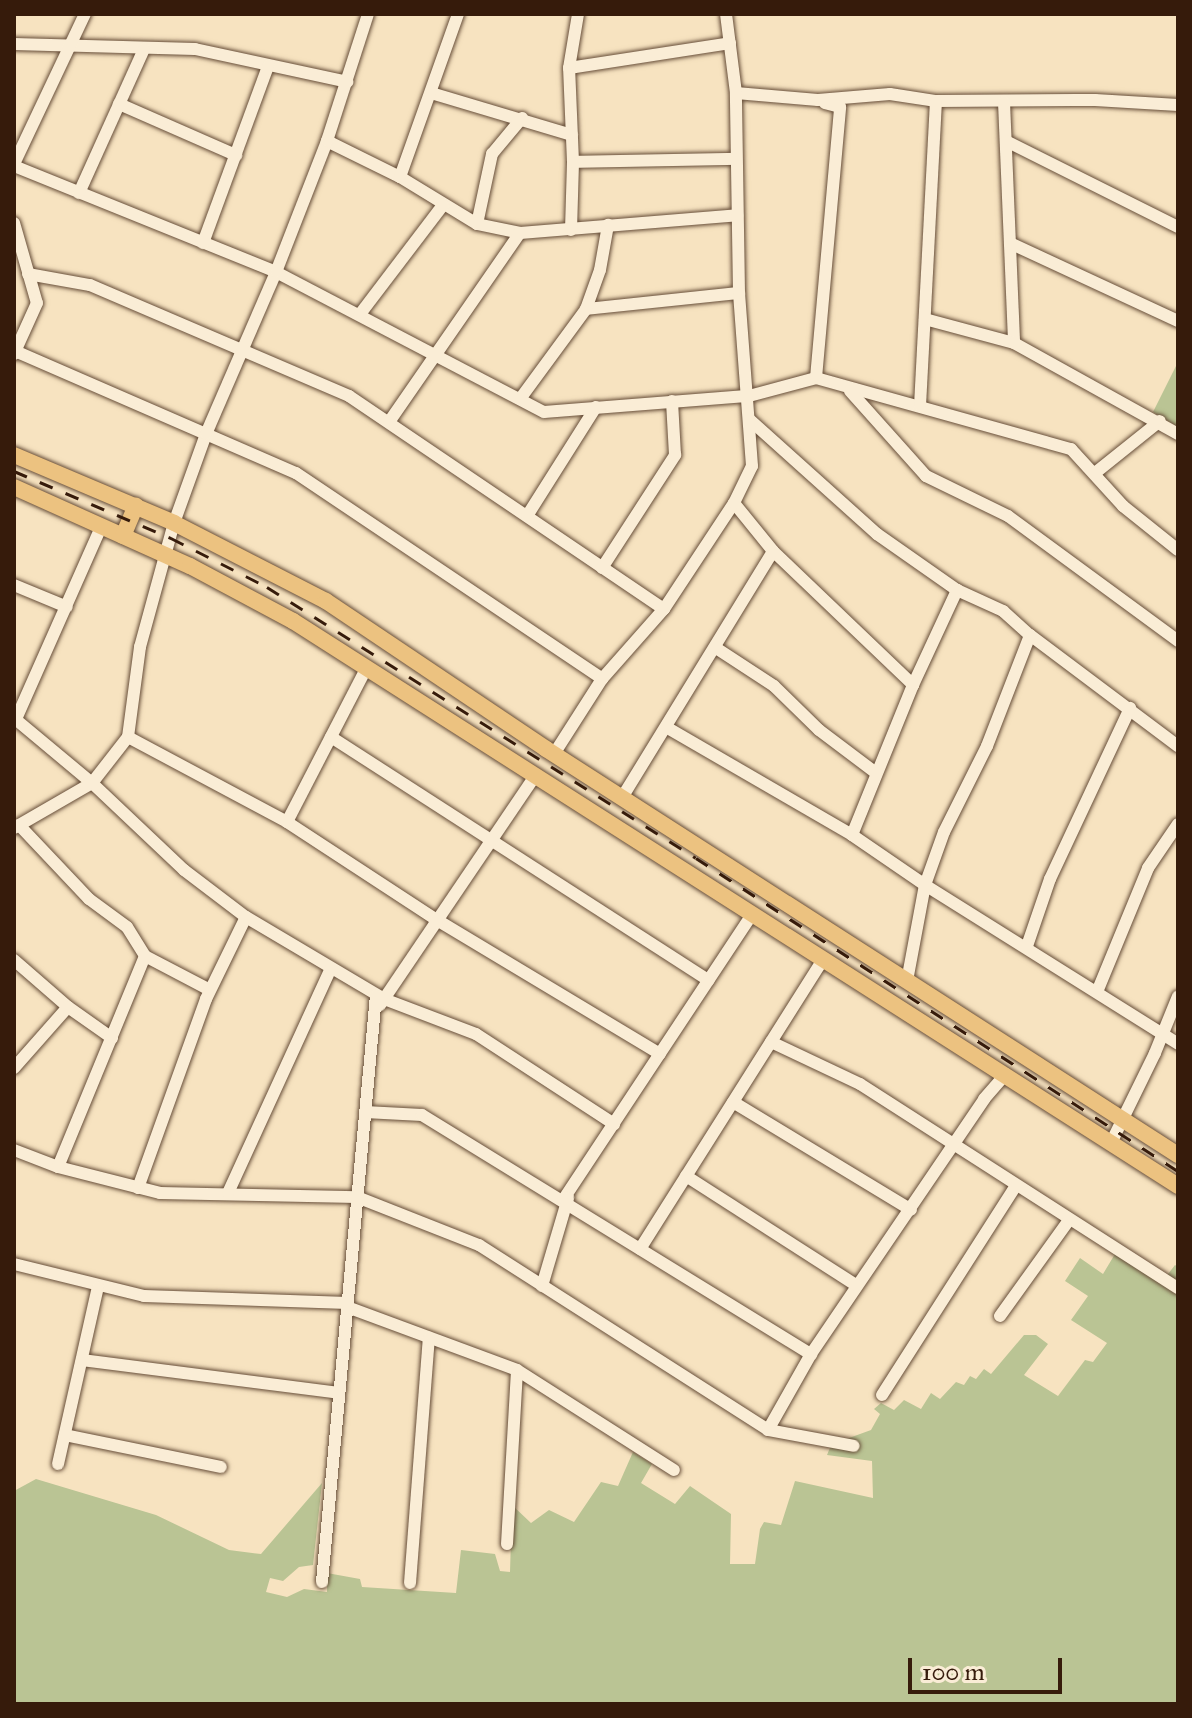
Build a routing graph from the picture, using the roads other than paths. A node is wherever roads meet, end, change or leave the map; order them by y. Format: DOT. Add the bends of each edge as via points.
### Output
graph roads {
  1 [pos="85,14"];
  2 [pos="368,14"];
  3 [pos="458,14"];
  4 [pos="578,14"];
  5 [pos="726,14"];
  6 [pos="730,43"];
  7 [pos="14,44"];
  8 [pos="68,48"];
  9 [pos="144,49"];
  10 [pos="268,66"];
  11 [pos="569,68"];
  12 [pos="347,82"];
  13 [pos="431,93"];
  14 [pos="736,93"];
  15 [pos="818,100"];
  16 [pos="936,101"];
  17 [pos="1004,102"];
  18 [pos="119,104"];
  19 [pos="1178,105"];
  20 [pos="522,118"];
  21 [pos="572,135"];
  22 [pos="327,141"];
  23 [pos="1006,141"];
  24 [pos="236,155"];
  25 [pos="734,159"];
  26 [pos="573,162"];
  27 [pos="14,165"];
  28 [pos="400,177"];
  29 [pos="79,193"];
  30 [pos="443,205"];
  31 [pos="737,215"];
  32 [pos="14,223"];
  33 [pos="477,224"];
  34 [pos="608,225"];
  35 [pos="1178,227"];
  36 [pos="571,230"];
  37 [pos="520,233"];
  38 [pos="203,243"];
  39 [pos="1012,244"];
  40 [pos="276,272"];
  41 [pos="28,274"];
  42 [pos="739,293"];
  43 [pos="586,309"];
  44 [pos="360,314"];
  45 [pos="925,319"];
  46 [pos="1178,321"];
  47 [pos="1014,343"];
  48 [pos="242,350"];
  49 [pos="15,353"];
  50 [pos="436,354"];
  51 [pos="816,378"];
  52 [pos="849,390"];
  53 [pos="749,396"];
  54 [pos="520,399"];
  55 [pos="672,401"];
  56 [pos="920,406"];
  57 [pos="596,407"];
  58 [pos="750,420"];
  59 [pos="1160,421"];
  60 [pos="389,422"];
  61 [pos="206,434"];
  62 [pos="1178,434"];
  63 [pos="14,455"];
  64 [pos="1095,473"];
  65 [pos="14,487"];
  66 [pos="734,503"];
  67 [pos="136,506"];
  68 [pos="527,516"];
  69 [pos="174,523"];
  70 [pos="102,525"];
  71 [pos="123,536"];
  72 [pos="1178,550"];
  73 [pos="773,551"];
  74 [pos="167,555"];
  75 [pos="602,568"];
  76 [pos="14,585"];
  77 [pos="957,590"];
  78 [pos="67,607"];
  79 [pos="664,609"];
  80 [pos="1030,635"];
  81 [pos="1178,641"];
  82 [pos="716,648"];
  83 [pos="367,667"];
  84 [pos="602,679"];
  85 [pos="913,685"];
  86 [pos="1130,708"];
  87 [pos="15,718"];
  88 [pos="666,727"];
  89 [pos="128,737"];
  90 [pos="331,737"];
  91 [pos="1178,746"];
  92 [pos="554,754"];
  93 [pos="876,773"];
  94 [pos="535,776"];
  95 [pos="92,783"];
  96 [pos="623,796"];
  97 [pos="287,822"];
  98 [pos="1178,824"];
  99 [pos="17,826"];
  100 [pos="852,835"];
  101 [pos="491,840"];
  102 [pos="703,849"];
  103 [pos="688,874"];
  104 [pos="925,885"];
  105 [pos="752,914"];
  106 [pos="246,917"];
  107 [pos="437,920"];
  108 [pos="1027,946"];
  109 [pos="145,956"];
  110 [pos="824,958"];
  111 [pos="14,960"];
  112 [pos="330,970"];
  113 [pos="708,980"];
  114 [pos="907,981"];
  115 [pos="210,990"];
  116 [pos="1097,992"];
  117 [pos="1178,996"];
  118 [pos="380,997"];
  119 [pos="68,1007"];
  120 [pos="1162,1035"];
  121 [pos="112,1038"];
  122 [pos="771,1042"];
  123 [pos="1004,1044"];
  124 [pos="1178,1044"];
  125 [pos="660,1054"];
  126 [pos="990,1064"];
  127 [pos="14,1068"];
  128 [pos="1006,1074"];
  129 [pos="733,1102"];
  130 [pos="365,1112"];
  131 [pos="1124,1121"];
  132 [pos="614,1124"];
  133 [pos="1111,1143"];
  134 [pos="952,1145"];
  135 [pos="14,1150"];
  136 [pos="1178,1155"];
  137 [pos="58,1167"];
  138 [pos="686,1176"];
  139 [pos="1178,1186"];
  140 [pos="1015,1187"];
  141 [pos="138,1188"];
  142 [pos="228,1193"];
  143 [pos="357,1197"];
  144 [pos="565,1202"];
  145 [pos="911,1210"];
  146 [pos="1069,1220"];
  147 [pos="640,1249"];
  148 [pos="14,1264"];
  149 [pos="856,1285"];
  150 [pos="542,1286"];
  151 [pos="98,1287"];
  152 [pos="1178,1288"];
  153 [pos="348,1305"];
  154 [pos="1000,1316"];
  155 [pos="429,1338"];
  156 [pos="811,1354"];
  157 [pos="82,1360"];
  158 [pos="517,1370"];
  159 [pos="339,1393"];
  160 [pos="882,1395"];
  161 [pos="768,1430"];
  162 [pos="65,1435"];
  163 [pos="854,1446"];
  164 [pos="58,1464"];
  165 [pos="221,1467"];
  166 [pos="674,1470"];
  167 [pos="507,1544"];
  168 [pos="322,1582"];
  169 [pos="410,1583"];
  1 -- 8 [label="street"];
  2 -- 12 [label="street"];
  3 -- 13 [label="street"];
  4 -- 11 [label="street"];
  5 -- 6 [label="street"];
  6 -- 11 [label="street"];
  6 -- 14 [label="street"];
  7 -- 8 [label="street"];
  8 -- 9 [label="street"];
  8 -- 27 [label="street"];
  9 -- 10 [label="street" via="195,49"];
  9 -- 18 [label="street"];
  10 -- 12 [label="street"];
  10 -- 24 [label="street"];
  11 -- 21 [label="street"];
  12 -- 22 [label="street"];
  13 -- 20 [label="street"];
  13 -- 28 [label="street"];
  14 -- 15 [label="street"];
  14 -- 25 [label="street"];
  15 -- 16 [label="street" via="890,94"];
  15 -- 51 [label="street" via="840,107"];
  16 -- 17 [label="street"];
  16 -- 45 [label="street"];
  17 -- 19 [label="street"];
  17 -- 23 [label="street"];
  18 -- 24 [label="street"];
  18 -- 29 [label="street"];
  20 -- 21 [label="street"];
  20 -- 33 [label="street" via="492,154"];
  21 -- 26 [label="street"];
  22 -- 28 [label="street"];
  22 -- 40 [label="street"];
  23 -- 35 [label="street"];
  23 -- 39 [label="street"];
  24 -- 38 [label="street"];
  25 -- 26 [label="street"];
  25 -- 31 [label="street"];
  26 -- 36 [label="street"];
  27 -- 29 [label="street"];
  28 -- 30 [label="street"];
  29 -- 38 [label="street"];
  30 -- 33 [label="street"];
  30 -- 44 [label="street"];
  31 -- 34 [label="street"];
  31 -- 42 [label="street"];
  32 -- 41 [label="street"];
  33 -- 37 [label="street"];
  34 -- 36 [label="street"];
  34 -- 43 [label="street"];
  36 -- 37 [label="street"];
  37 -- 50 [label="street"];
  38 -- 40 [label="street"];
  39 -- 46 [label="street"];
  39 -- 47 [label="street"];
  40 -- 44 [label="street"];
  40 -- 48 [label="street"];
  41 -- 48 [label="street" via="90,285"];
  41 -- 49 [label="street" via="37,303"];
  42 -- 43 [label="street"];
  42 -- 53 [label="street"];
  43 -- 54 [label="street"];
  44 -- 50 [label="street"];
  45 -- 47 [label="street"];
  45 -- 56 [label="street"];
  47 -- 59 [label="street"];
  48 -- 60 [label="street" via="349,396"];
  48 -- 61 [label="street"];
  49 -- 61 [label="street"];
  50 -- 54 [label="street"];
  50 -- 60 [label="street"];
  51 -- 52 [label="street"];
  51 -- 53 [label="street"];
  52 -- 56 [label="street"];
  52 -- 81 [label="street" via="926,476 1008,516"];
  53 -- 55 [label="street"];
  53 -- 58 [label="street"];
  54 -- 57 [label="street" via="544,412"];
  55 -- 57 [label="street"];
  55 -- 75 [label="street" via="675,455"];
  56 -- 64 [label="street" via="1071,449"];
  57 -- 68 [label="street"];
  58 -- 66 [label="street" via="752,466"];
  58 -- 77 [label="street" via="877,534"];
  59 -- 62 [label="street"];
  59 -- 64 [label="street"];
  60 -- 68 [label="street"];
  61 -- 69 [label="street"];
  61 -- 84 [label="street" via="296,473"];
  63 -- 67 [label="main road"];
  64 -- 72 [label="street" via="1123,506"];
  65 -- 70 [label="main road"];
  66 -- 73 [label="street"];
  66 -- 79 [label="street"];
  67 -- 69 [label="main road"];
  67 -- 71 [label="main road"];
  68 -- 75 [label="street"];
  69 -- 74 [label="street"];
  69 -- 92 [label="main road" via="326,601"];
  70 -- 71 [label="main road"];
  70 -- 78 [label="street"];
  71 -- 74 [label="main road"];
  73 -- 82 [label="street"];
  73 -- 85 [label="street"];
  74 -- 83 [label="main road" via="258,601"];
  74 -- 89 [label="street" via="140,647"];
  75 -- 79 [label="street"];
  76 -- 78 [label="street"];
  77 -- 80 [label="street" via="1003,611"];
  77 -- 85 [label="street"];
  78 -- 87 [label="street"];
  79 -- 84 [label="street"];
  80 -- 86 [label="street"];
  80 -- 104 [label="street"];
  82 -- 88 [label="street"];
  82 -- 93 [label="street" via="774,686 819,730"];
  83 -- 90 [label="street"];
  83 -- 94 [label="main road"];
  84 -- 92 [label="street"];
  85 -- 93 [label="street"];
  86 -- 91 [label="street"];
  86 -- 108 [label="street" via="1050,879"];
  87 -- 95 [label="street"];
  88 -- 96 [label="street"];
  88 -- 100 [label="street"];
  89 -- 95 [label="street"];
  89 -- 97 [label="street"];
  90 -- 97 [label="street"];
  90 -- 101 [label="street"];
  92 -- 96 [label="main road"];
  93 -- 100 [label="street"];
  94 -- 101 [label="street"];
  94 -- 103 [label="main road"];
  95 -- 99 [label="street"];
  95 -- 106 [label="street" via="184,870"];
  96 -- 102 [label="main road"];
  97 -- 107 [label="street"];
  98 -- 116 [label="street" via="1148,868"];
  99 -- 109 [label="street" via="89,899 127,927"];
  100 -- 104 [label="street"];
  101 -- 107 [label="street"];
  101 -- 113 [label="street"];
  102 -- 103 [label="main road"];
  102 -- 114 [label="main road"];
  103 -- 105 [label="main road"];
  104 -- 108 [label="street"];
  104 -- 114 [label="street"];
  105 -- 110 [label="main road"];
  105 -- 113 [label="street"];
  106 -- 112 [label="street"];
  106 -- 115 [label="street"];
  107 -- 118 [label="street"];
  107 -- 125 [label="street"];
  108 -- 116 [label="street"];
  109 -- 115 [label="street"];
  109 -- 121 [label="street"];
  110 -- 122 [label="street"];
  110 -- 126 [label="main road"];
  111 -- 119 [label="street"];
  112 -- 118 [label="street"];
  112 -- 142 [label="street"];
  113 -- 125 [label="street"];
  114 -- 123 [label="main road"];
  115 -- 141 [label="street"];
  116 -- 120 [label="street"];
  117 -- 120 [label="street"];
  118 -- 130 [label="street"];
  118 -- 132 [label="street" via="476,1034"];
  119 -- 121 [label="street"];
  119 -- 127 [label="street"];
  120 -- 124 [label="street"];
  120 -- 131 [label="street"];
  121 -- 137 [label="street"];
  122 -- 129 [label="street"];
  122 -- 134 [label="street" via="860,1084"];
  123 -- 126 [label="main road"];
  123 -- 131 [label="main road"];
  125 -- 132 [label="street"];
  126 -- 128 [label="main road"];
  128 -- 133 [label="main road"];
  128 -- 134 [label="street"];
  129 -- 138 [label="street"];
  129 -- 145 [label="street"];
  130 -- 143 [label="street"];
  130 -- 144 [label="street" via="422,1115"];
  131 -- 133 [label="street"];
  131 -- 136 [label="main road"];
  132 -- 144 [label="street"];
  133 -- 139 [label="main road"];
  134 -- 140 [label="street"];
  134 -- 145 [label="street"];
  135 -- 137 [label="street"];
  137 -- 141 [label="street"];
  138 -- 147 [label="street"];
  138 -- 149 [label="street"];
  140 -- 146 [label="street"];
  140 -- 160 [label="street"];
  141 -- 142 [label="street"];
  142 -- 143 [label="street"];
  143 -- 150 [label="street" via="479,1245"];
  143 -- 153 [label="street"];
  144 -- 147 [label="street"];
  144 -- 150 [label="street"];
  145 -- 149 [label="street"];
  146 -- 152 [label="street"];
  146 -- 154 [label="street"];
  147 -- 156 [label="street"];
  148 -- 151 [label="street"];
  149 -- 156 [label="street"];
  150 -- 161 [label="street"];
  151 -- 153 [label="street" via="144,1296"];
  151 -- 157 [label="street"];
  153 -- 155 [label="street"];
  153 -- 159 [label="street"];
  155 -- 158 [label="street"];
  155 -- 169 [label="street"];
  156 -- 161 [label="street"];
  157 -- 159 [label="street"];
  157 -- 162 [label="street"];
  158 -- 166 [label="street"];
  158 -- 167 [label="street"];
  159 -- 168 [label="street"];
  161 -- 163 [label="street"];
  162 -- 164 [label="street"];
  162 -- 165 [label="street"];
}
